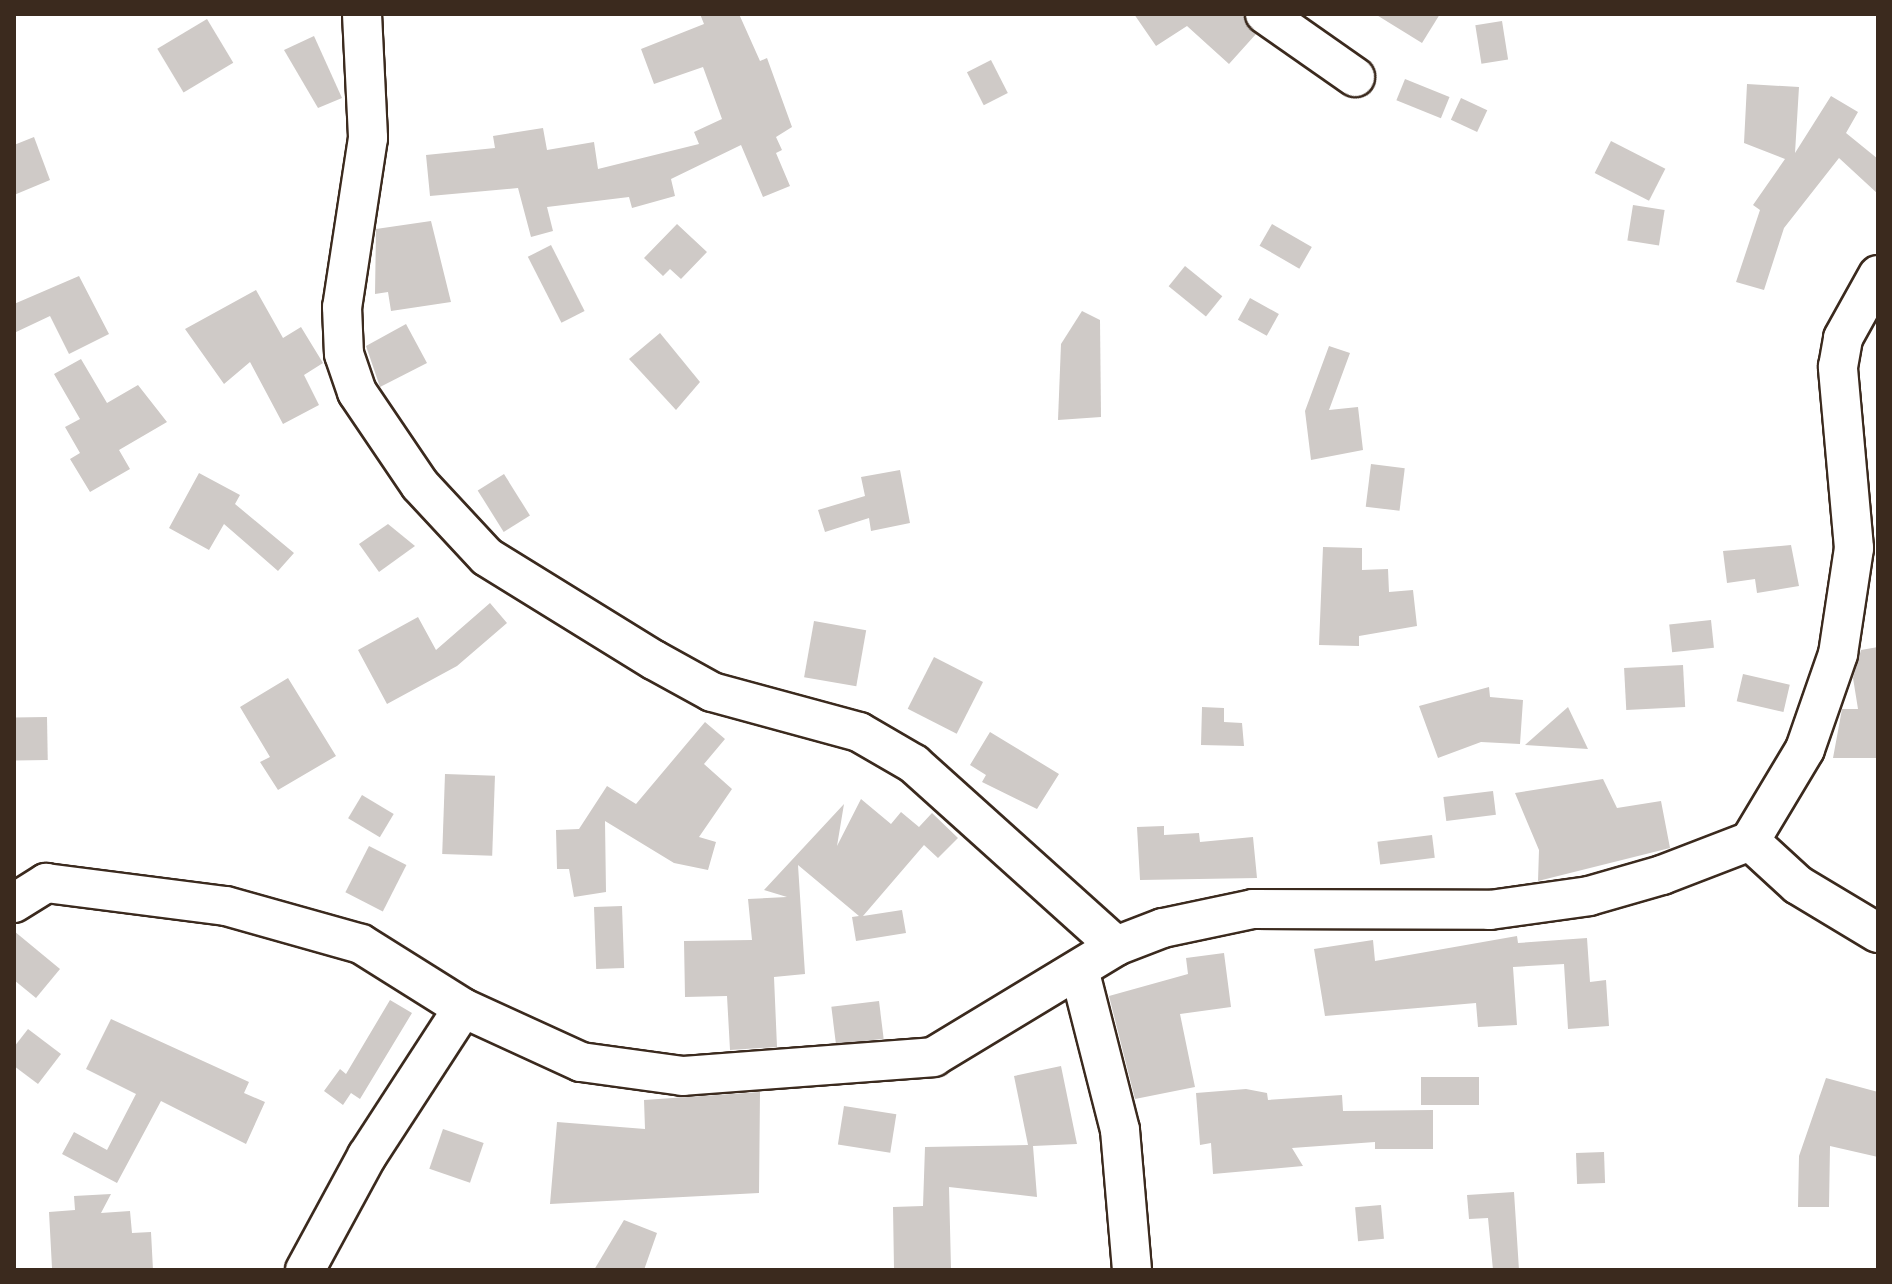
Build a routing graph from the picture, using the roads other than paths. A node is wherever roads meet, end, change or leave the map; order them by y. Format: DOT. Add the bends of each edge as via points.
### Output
graph roads {
  1 [pos="362,14"];
  2 [pos="1265,14"];
  3 [pos="1355,77"];
  4 [pos="1878,275"];
  5 [pos="1750,841"];
  6 [pos="14,903"];
  7 [pos="1878,933"];
  8 [pos="1116,946"];
  9 [pos="1080,973"];
  10 [pos="463,1008"];
  11 [pos="305,1270"];
  12 [pos="1132,1270"];
  1 -- 8 [label="street" via="368,138 342,307 344,354 357,392 420,485 487,557 654,660 712,692 859,732 914,764"];
  2 -- 3 [label="street"];
  4 -- 5 [label="street" via="1843,338 1838,367 1854,548 1838,654 1805,749"];
  5 -- 7 [label="street" via="1798,885"];
  5 -- 8 [label="street" via="1589,896 1400,915 1253,909 1163,928"];
  6 -- 10 [label="street" via="46,883 226,906 361,944"];
  8 -- 9 [label="street"];
  9 -- 10 [label="street" via="933,1057 683,1076 581,1062"];
  9 -- 12 [label="street" via="1120,1130"];
  10 -- 11 [label="street" via="367,1156"];
}
